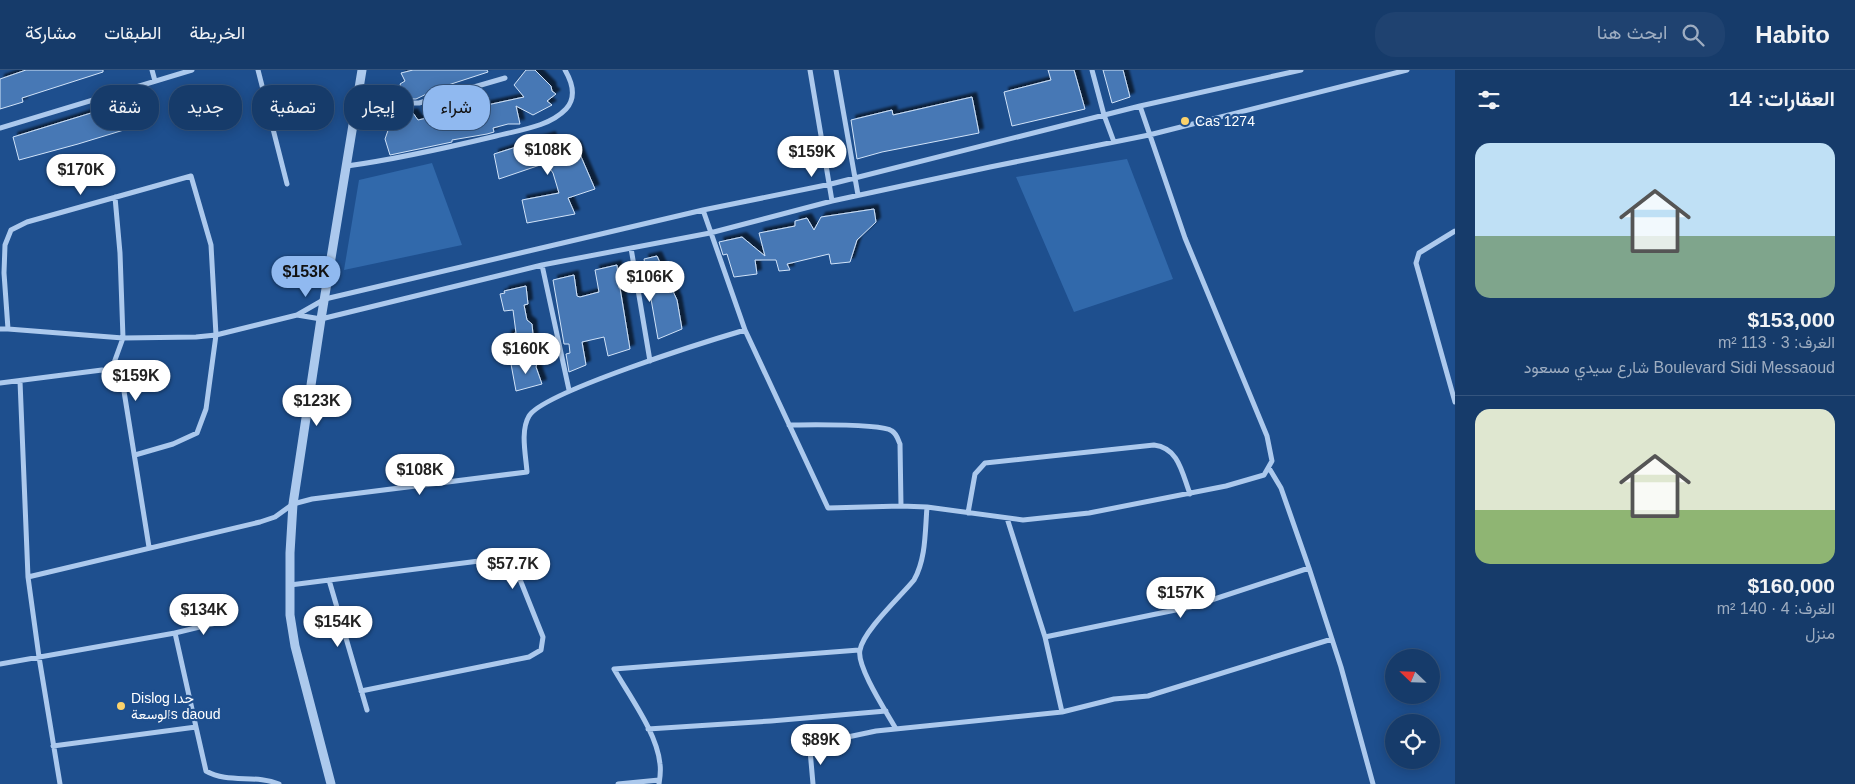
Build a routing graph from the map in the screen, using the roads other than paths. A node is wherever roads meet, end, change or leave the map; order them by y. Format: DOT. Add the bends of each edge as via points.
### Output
graph roads {
  1 [pos="152,70"];
  2 [pos="192,70"];
  3 [pos="258,70"];
  4 [pos="362,70"];
  5 [pos="565,70"];
  6 [pos="810,70"];
  7 [pos="836,70"];
  8 [pos="1092,70"];
  9 [pos="1301,70"];
  10 [pos="1407,70"];
  11 [pos="505,78"];
  12 [pos="155,81"];
  13 [pos="360,85"];
  14 [pos="413,103"];
  15 [pos="1140,106"];
  16 [pos="1104,115"];
  17 [pos="0,128"];
  18 [pos="353,130"];
  19 [pos="1149,135"];
  20 [pos="1114,142"];
  21 [pos="347,166"];
  22 [pos="855,177"];
  23 [pos="287,184"];
  24 [pos="830,184"];
  25 [pos="858,195"];
  26 [pos="115,197"];
  27 [pos="832,201"];
  28 [pos="703,210"];
  29 [pos="1455,231"];
  30 [pos="710,233"];
  31 [pos="631,248"];
  32 [pos="542,265"];
  33 [pos="326,299"];
  34 [pos="297,315"];
  35 [pos="321,320"];
  36 [pos="0,329"];
  37 [pos="8,329"];
  38 [pos="745,330"];
  39 [pos="216,335"];
  40 [pos="123,338"];
  41 [pos="650,361"];
  42 [pos="111,371"];
  43 [pos="20,381"];
  44 [pos="0,383"];
  45 [pos="569,390"];
  46 [pos="1455,402"];
  47 [pos="789,425"];
  48 [pos="135,456"];
  49 [pos="1269,468"];
  50 [pos="1190,494"];
  51 [pos="293,504"];
  52 [pos="901,506"];
  53 [pos="927,508"];
  54 [pos="968,513"];
  55 [pos="1007,518"];
  56 [pos="149,547"];
  57 [pos="1309,568"];
  58 [pos="28,577"];
  59 [pos="329,580"];
  60 [pos="290,585"];
  61 [pos="228,620"];
  62 [pos="175,633"];
  63 [pos="1045,637"];
  64 [pos="1332,639"];
  65 [pos="860,650"];
  66 [pos="39,657"];
  67 [pos="0,664"];
  68 [pos="362,691"];
  69 [pos="367,710"];
  70 [pos="886,711"];
  71 [pos="1062,712"];
  72 [pos="196,727"];
  73 [pos="648,729"];
  74 [pos="896,729"];
  75 [pos="54,746"];
  76 [pos="659,782"];
  77 [pos="60,784"];
  78 [pos="279,784"];
  79 [pos="331,784"];
  80 [pos="618,784"];
  81 [pos="813,784"];
  82 [pos="1373,784"];
  1 -- 12 [label="street"];
  2 -- 12 [label="street"];
  3 -- 23 [label="street"];
  4 -- 13 [label="street"];
  5 -- 21 [label="street" via="572,82 572,96 567,108 539,125 429,153"];
  6 -- 24 [label="street"];
  7 -- 22 [label="street"];
  8 -- 16 [label="street"];
  9 -- 15 [label="street"];
  10 -- 19 [label="street"];
  11 -- 14 [label="street"];
  12 -- 17 [label="street"];
  15 -- 16 [label="street"];
  15 -- 19 [label="street"];
  16 -- 20 [label="street"];
  16 -- 22 [label="street"];
  18 -- 21 [label="street"];
  19 -- 20 [label="street"];
  19 -- 49 [label="street" via="1185,238 1267,436 1272,460"];
  20 -- 25 [label="street"];
  21 -- 33 [label="street"];
  22 -- 24 [label="street"];
  22 -- 25 [label="street"];
  24 -- 27 [label="street"];
  24 -- 28 [label="street"];
  25 -- 27 [label="street"];
  26 -- 37 [label="street" via="27,222 11,230 5,245 4,273"];
  26 -- 39 [label="street" via="192,176 211,244"];
  26 -- 40 [label="street"];
  27 -- 30 [label="street"];
  28 -- 30 [label="street"];
  28 -- 33 [label="street"];
  29 -- 46 [label="street" via="1418,253 1416,263"];
  30 -- 31 [label="street"];
  30 -- 38 [label="street"];
  31 -- 32 [label="street"];
  31 -- 41 [label="street"];
  32 -- 35 [label="street"];
  32 -- 45 [label="street"];
  33 -- 34 [label="street"];
  33 -- 35 [label="street"];
  34 -- 35 [label="street"];
  34 -- 39 [label="street"];
  35 -- 51 [label="street"];
  36 -- 37 [label="street"];
  37 -- 40 [label="street"];
  38 -- 41 [label="street"];
  38 -- 47 [label="street"];
  39 -- 40 [label="street"];
  39 -- 48 [label="street" via="206,408 197,433"];
  40 -- 42 [label="street"];
  41 -- 45 [label="street"];
  42 -- 43 [label="street"];
  42 -- 48 [label="street" via="123,385"];
  43 -- 44 [label="street"];
  43 -- 58 [label="street"];
  45 -- 51 [label="street" via="529,414 525,425 527,472"];
  47 -- 52 [label="street" via="828,508"];
  47 -- 52 [label="street" via="846,425 892,431 900,444"];
  48 -- 56 [label="street"];
  49 -- 50 [label="street" via="1264,475"];
  49 -- 57 [label="street" via="1281,488"];
  50 -- 54 [label="street" via="1174,454 1165,446 1154,445 985,462 975,474"];
  50 -- 55 [label="street" via="1089,513 1023,520"];
  51 -- 56 [label="street" via="275,517"];
  51 -- 60 [label="street"];
  52 -- 53 [label="street"];
  53 -- 54 [label="street"];
  53 -- 65 [label="street" via="918,574 863,640"];
  54 -- 55 [label="street"];
  55 -- 63 [label="street"];
  56 -- 58 [label="street"];
  57 -- 63 [label="street" via="1190,607"];
  57 -- 64 [label="street"];
  58 -- 66 [label="street"];
  59 -- 60 [label="street"];
  59 -- 68 [label="street"];
  59 -- 68 [label="street" via="487,560 503,562 517,572 543,637 541,650 529,657"];
  60 -- 79 [label="street" via="295,646"];
  61 -- 62 [label="street"];
  62 -- 66 [label="street"];
  62 -- 72 [label="street"];
  63 -- 71 [label="street"];
  64 -- 71 [label="street" via="1148,696 1114,699"];
  64 -- 82 [label="street"];
  65 -- 70 [label="street" via="861,663"];
  65 -- 73 [label="street" via="614,669"];
  66 -- 67 [label="street"];
  66 -- 75 [label="street"];
  68 -- 69 [label="street"];
  70 -- 73 [label="street"];
  70 -- 74 [label="street"];
  71 -- 74 [label="street"];
  72 -- 75 [label="street"];
  72 -- 78 [label="street" via="206,771 213,776 264,779"];
  73 -- 76 [label="street" via="660,760"];
  74 -- 81 [label="street" via="844,738 810,750"];
  75 -- 77 [label="street"];
  76 -- 80 [label="street"];
}
